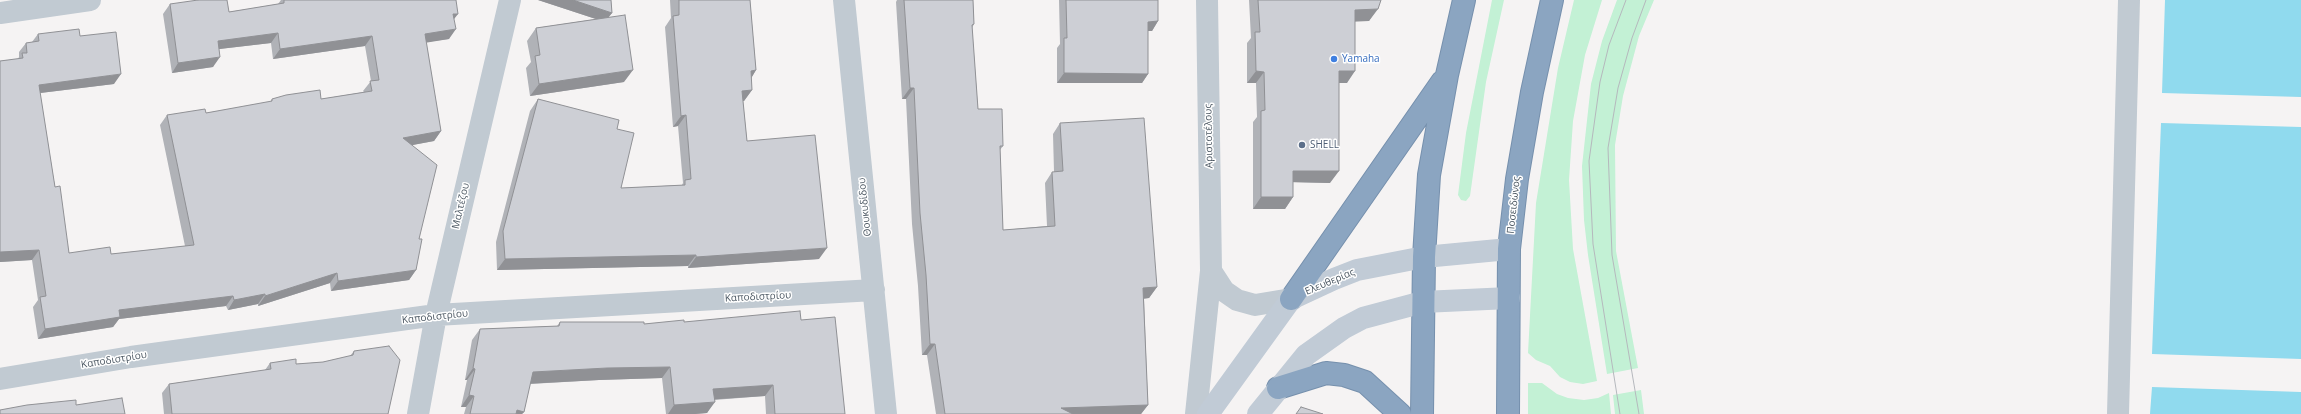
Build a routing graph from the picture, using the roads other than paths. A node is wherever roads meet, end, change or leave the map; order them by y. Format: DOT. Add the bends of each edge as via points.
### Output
graph roads {
  1 [pos="90,0"];
  2 [pos="510,0"];
  3 [pos="844,0"];
  4 [pos="1207,0"];
  5 [pos="1464,0"];
  6 [pos="1552,0"];
  7 [pos="2129,0"];
  8 [pos="0,13"];
  9 [pos="1447,75"];
  10 [pos="1509,248"];
  11 [pos="1424,257"];
  12 [pos="1211,271"];
  13 [pos="874,290"];
  14 [pos="1509,298"];
  15 [pos="1291,299"];
  16 [pos="1423,302"];
  17 [pos="436,315"];
  18 [pos="0,379"];
  19 [pos="1278,388"];
  20 [pos="418,414"];
  21 [pos="886,414"];
  22 [pos="1196,414"];
  23 [pos="1208,414"];
  24 [pos="1258,414"];
  25 [pos="1400,414"];
  26 [pos="1422,414"];
  27 [pos="1508,414"];
  28 [pos="2118,414"];
  1 -- 8 [label="street"];
  2 -- 17 [label="street, Μαλτέζου"];
  3 -- 13 [label="street, Θουκυδίδου"];
  4 -- 12 [label="street, Αριστοτέλους"];
  5 -- 9 [label="highway"];
  6 -- 10 [label="highway, Ποσειδώνος" via="1516,179"];
  7 -- 28 [label="street"];
  9 -- 11 [label="highway" via="1429,175"];
  9 -- 15 [label="highway"];
  10 -- 11 [label="main road, Ελευθερίας"];
  10 -- 14 [label="highway, Ποσειδώνος"];
  11 -- 15 [label="main road, Ελευθερίας" via="1357,270"];
  11 -- 16 [label="highway"];
  12 -- 15 [label="street" via="1224,291 1237,300 1255,305"];
  12 -- 22 [label="street, Αριστοτέλους"];
  13 -- 17 [label="street, Καποδιστρίου"];
  13 -- 21 [label="street, Θουκυδίδου"];
  14 -- 16 [label="main road"];
  14 -- 27 [label="highway, Ποσειδώνος"];
  15 -- 23 [label="main road, Ελευθερίας"];
  16 -- 19 [label="main road" via="1363,318 1344,328 1306,356"];
  16 -- 26 [label="highway"];
  17 -- 18 [label="street, Καποδιστρίου" via="131,357"];
  17 -- 20 [label="street, Μαλτέζου"];
  19 -- 24 [label="main road"];
  19 -- 25 [label="highway" via="1326,373 1344,375 1365,382"];
}
